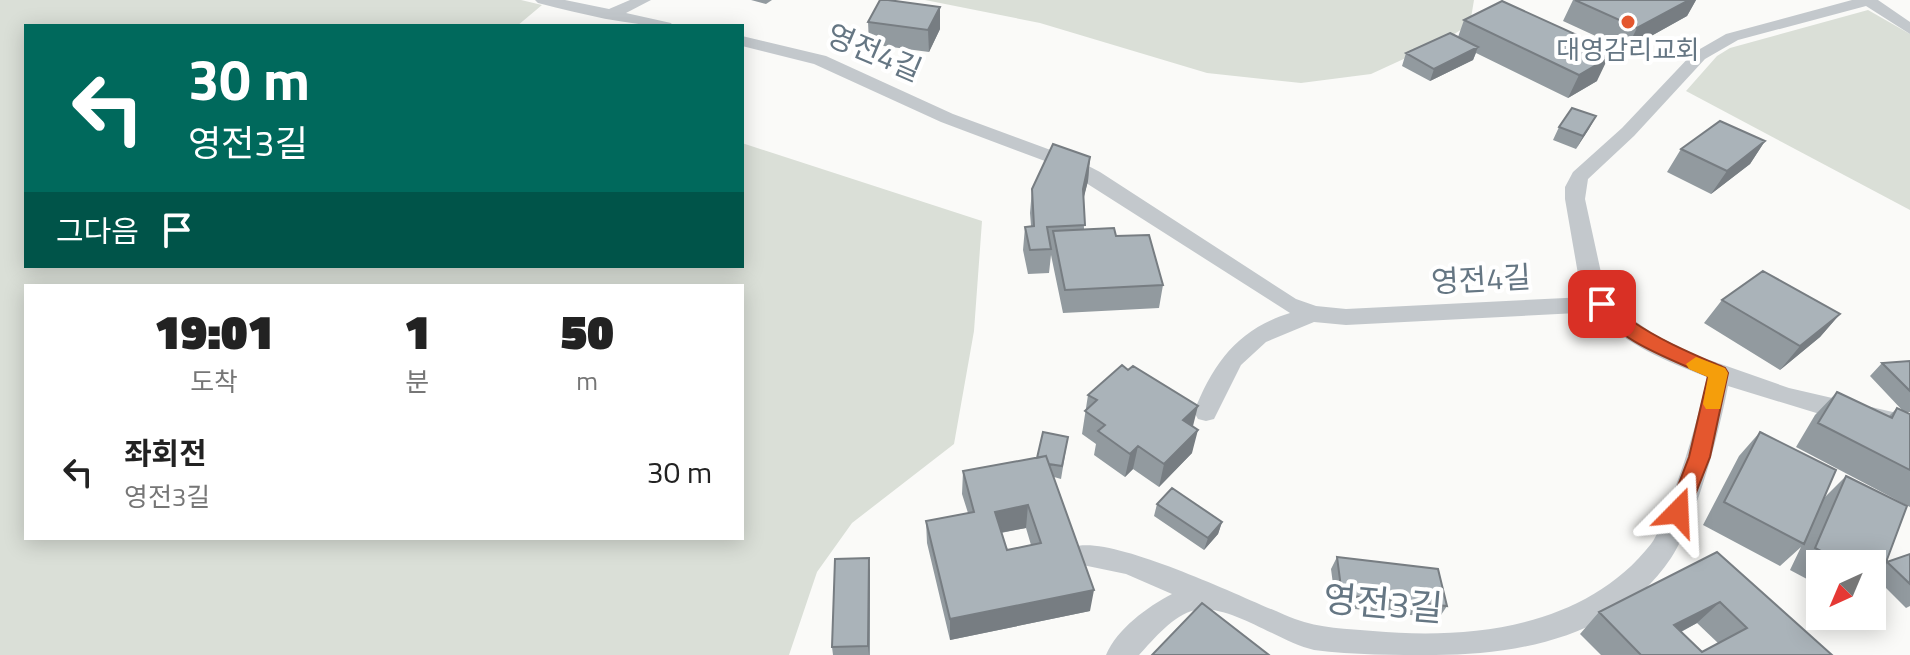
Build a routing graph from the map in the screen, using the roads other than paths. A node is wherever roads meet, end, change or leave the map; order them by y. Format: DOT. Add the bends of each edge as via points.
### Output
graph roads {
  1 [pos="543,0"];
  2 [pos="643,0"];
  3 [pos="1870,0"];
  4 [pos="609,15"];
  5 [pos="655,24"];
  6 [pos="1910,29"];
  7 [pos="744,41"];
  8 [pos="1602,304"];
  9 [pos="1314,314"];
  10 [pos="1719,373"];
  11 [pos="1206,412"];
  12 [pos="1910,425"];
  13 [pos="1082,555"];
  14 [pos="1209,597"];
  15 [pos="1514,649"];
  16 [pos="1120,655"];
  1 -- 4 [label="lane"];
  2 -- 4 [label="lane"];
  3 -- 6 [label="lane"];
  3 -- 8 [label="lane" via="1715,45 1580,176 1575,199 1595,294"];
  4 -- 5 [label="lane"];
  7 -- 9 [label="lane, 영전4길" via="820,60 947,118 1068,163 1264,290"];
  8 -- 9 [label="lane, 영전4길" via="1346,317"];
  8 -- 10 [label="lane" via="1656,345"];
  9 -- 11 [label="lane, 영전4길" via="1270,328 1245,343 1228,364"];
  10 -- 12 [label="lane"];
  10 -- 15 [label="lane, 영전3길" via="1699,457 1662,550 1609,601"];
  13 -- 14 [label="lane, 영전3길" via="1128,563"];
  14 -- 15 [label="lane, 영전3길" via="1295,632 1370,647"];
  14 -- 16 [label="lane" via="1183,603 1149,624"];
}
